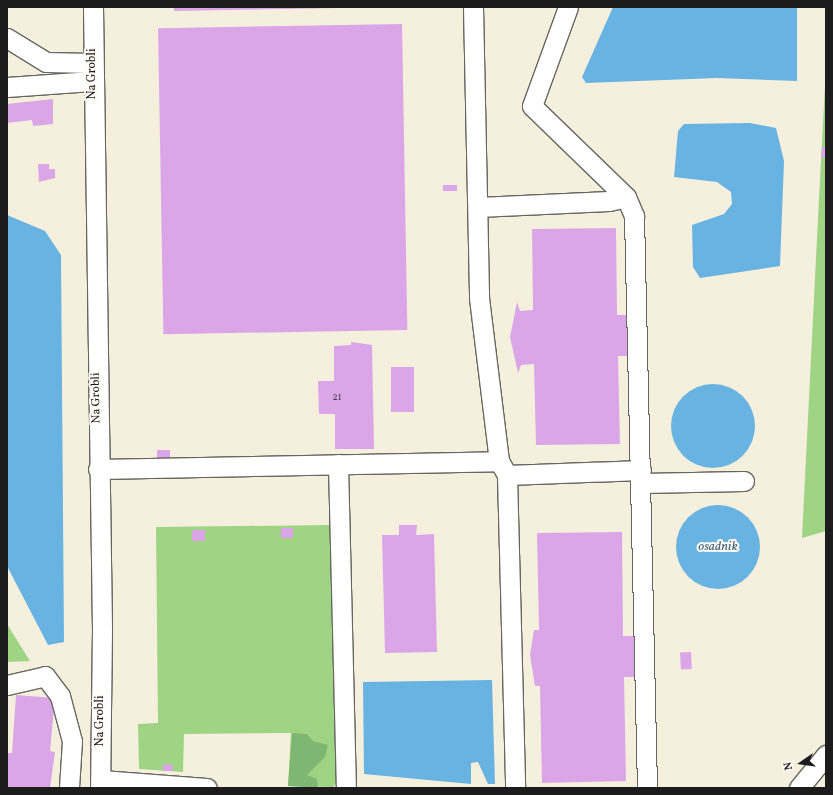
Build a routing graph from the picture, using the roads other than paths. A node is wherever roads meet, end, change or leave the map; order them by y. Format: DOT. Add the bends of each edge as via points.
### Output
graph roads {
  1 [pos="94,7"];
  2 [pos="473,7"];
  3 [pos="568,7"];
  4 [pos="7,38"];
  5 [pos="92,72"];
  6 [pos="7,87"];
  7 [pos="626,197"];
  8 [pos="478,206"];
  9 [pos="338,464"];
  10 [pos="503,468"];
  11 [pos="98,469"];
  12 [pos="641,477"];
  13 [pos="744,481"];
  14 [pos="7,685"];
  15 [pos="826,756"];
  16 [pos="100,784"];
  17 [pos="69,788"];
  18 [pos="206,788"];
  19 [pos="346,788"];
  20 [pos="515,788"];
  21 [pos="647,788"];
  22 [pos="799,788"];
  1 -- 5 [label="street, Na Grobli"];
  2 -- 8 [label="street"];
  3 -- 7 [label="street" via="532,106"];
  4 -- 5 [label="street" via="46,62"];
  5 -- 6 [label="street"];
  5 -- 11 [label="street, Na Grobli"];
  7 -- 8 [label="street" via="609,201"];
  7 -- 12 [label="street" via="636,232"];
  8 -- 10 [label="street" via="479,298"];
  9 -- 10 [label="street"];
  9 -- 11 [label="street"];
  9 -- 19 [label="street"];
  10 -- 12 [label="street"];
  10 -- 20 [label="street"];
  11 -- 16 [label="street, Na Grobli"];
  12 -- 13 [label="street"];
  12 -- 21 [label="street"];
  14 -- 17 [label="street" via="45,676 60,696 72,741"];
  15 -- 22 [label="street"];
  16 -- 18 [label="street"];
}
